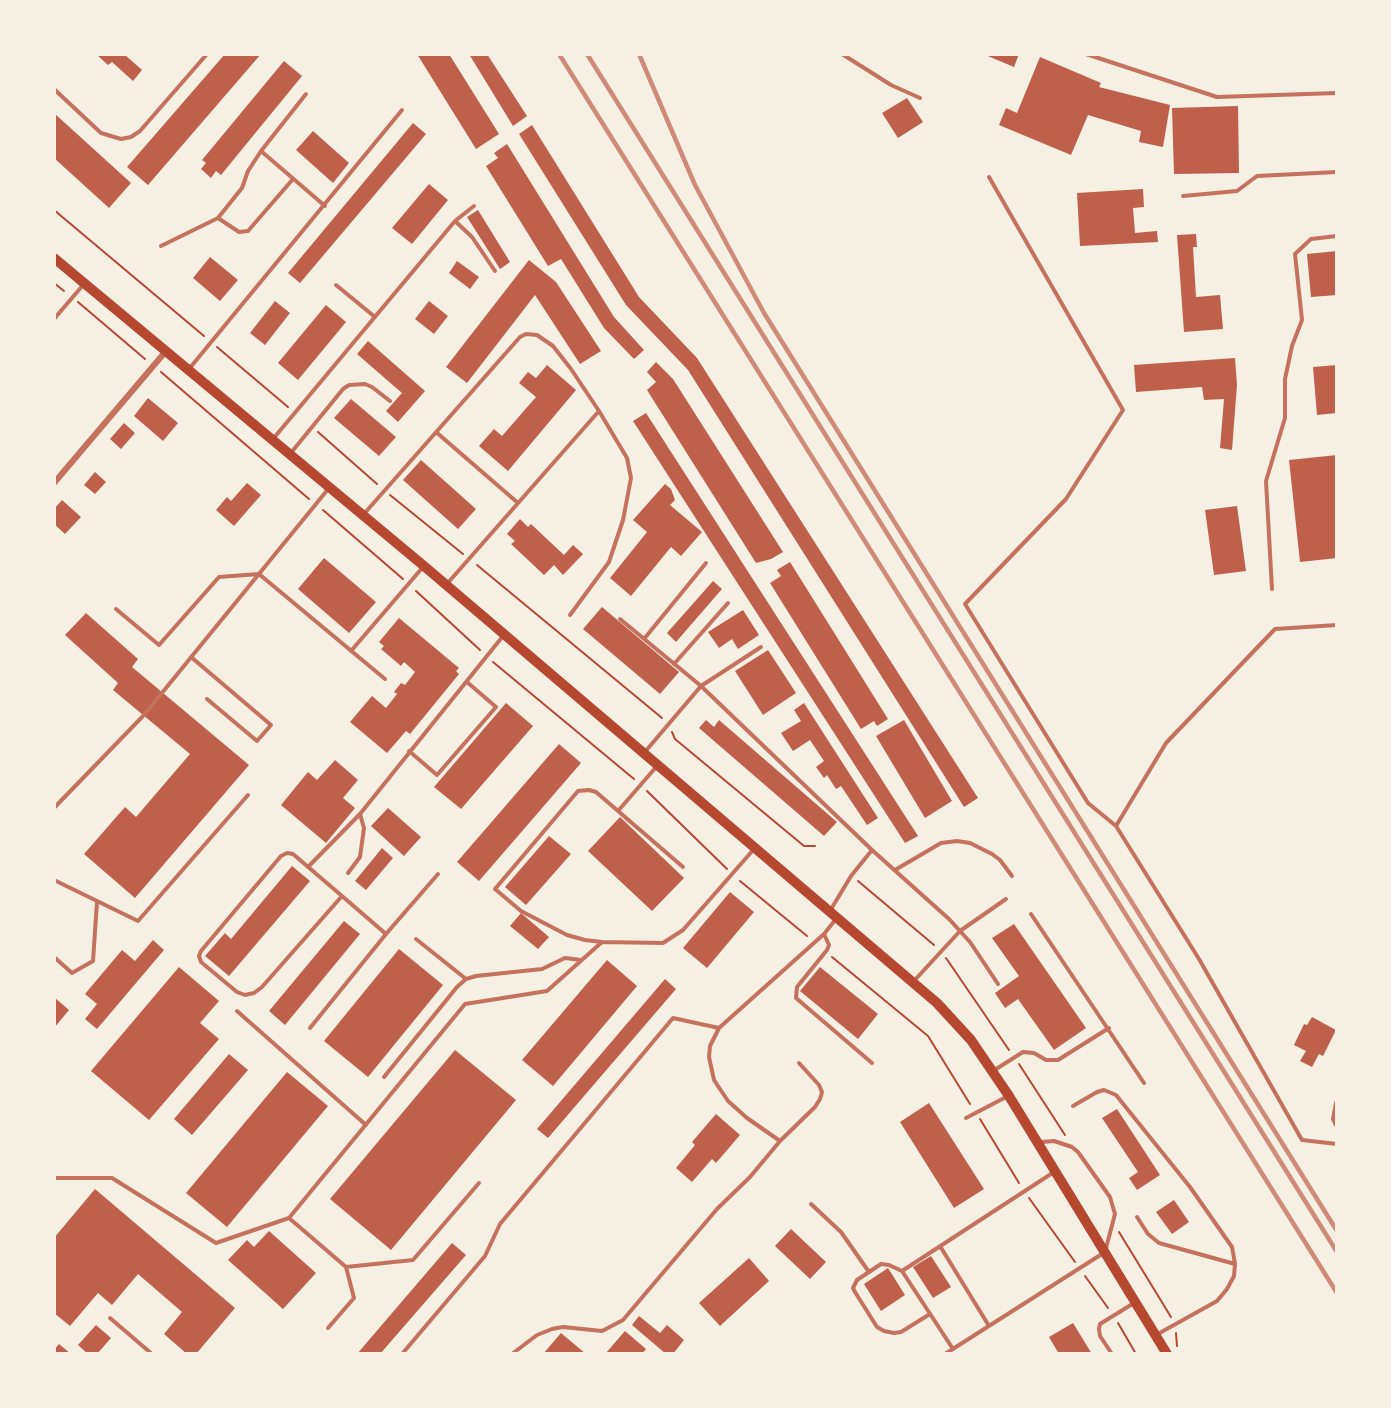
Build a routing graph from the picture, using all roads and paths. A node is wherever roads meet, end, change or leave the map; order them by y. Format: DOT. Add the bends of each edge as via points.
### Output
graph roads {
  1 [pos="207,54"];
  2 [pos="842,54"];
  3 [pos="1086,54"];
  4 [pos="54,89"];
  5 [pos="1337,93"];
  6 [pos="306,94"];
  7 [pos="920,98"];
  8 [pos="402,110"];
  9 [pos="261,151"];
  10 [pos="1337,172"];
  11 [pos="989,177"];
  12 [pos="293,179"];
  13 [pos="1183,196"];
  14 [pos="325,206"];
  15 [pos="474,206"];
  16 [pos="54,210"];
  17 [pos="218,218"];
  18 [pos="455,221"];
  19 [pos="1337,236"];
  20 [pos="161,246"];
  21 [pos="54,258"];
  22 [pos="495,271"];
  23 [pos="54,282"];
  24 [pos="84,284"];
  25 [pos="336,285"];
  26 [pos="72,298"];
  27 [pos="375,317"];
  28 [pos="54,319"];
  29 [pos="211,342"];
  30 [pos="166,351"];
  31 [pos="153,366"];
  32 [pos="188,369"];
  33 [pos="390,401"];
  34 [pos="599,411"];
  35 [pos="295,413"];
  36 [pos="312,427"];
  37 [pos="436,432"];
  38 [pos="272,440"];
  39 [pos="290,454"];
  40 [pos="54,483"];
  41 [pos="329,487"];
  42 [pos="385,491"];
  43 [pos="518,502"];
  44 [pos="363,516"];
  45 [pos="469,559"];
  46 [pos="706,563"];
  47 [pos="424,566"];
  48 [pos="259,574"];
  49 [pos="445,585"];
  50 [pos="1272,589"];
  51 [pos="728,603"];
  52 [pos="116,609"];
  53 [pos="570,615"];
  54 [pos="621,619"];
  55 [pos="1337,625"];
  56 [pos="504,635"];
  57 [pos="644,639"];
  58 [pos="761,647"];
  59 [pos="351,651"];
  60 [pos="487,656"];
  61 [pos="191,657"];
  62 [pos="674,664"];
  63 [pos="385,679"];
  64 [pos="467,681"];
  65 [pos="701,686"];
  66 [pos="207,699"];
  67 [pos="669,724"];
  68 [pos="410,752"];
  69 [pos="644,754"];
  70 [pos="657,766"];
  71 [pos="641,785"];
  72 [pos="248,795"];
  73 [pos="54,808"];
  74 [pos="618,811"];
  75 [pos="360,814"];
  76 [pos="1116,826"];
  77 [pos="815,846"];
  78 [pos="754,849"];
  79 [pos="872,850"];
  80 [pos="308,867"];
  81 [pos="683,867"];
  82 [pos="895,870"];
  83 [pos="348,873"];
  84 [pos="438,874"];
  85 [pos="732,874"];
  86 [pos="851,876"];
  87 [pos="1012,876"];
  88 [pos="54,880"];
  89 [pos="342,896"];
  90 [pos="1006,899"];
  91 [pos="97,902"];
  92 [pos="1031,914"];
  93 [pos="833,915"];
  94 [pos="960,931"];
  95 [pos="386,934"];
  96 [pos="824,934"];
  97 [pos="417,939"];
  98 [pos="602,942"];
  99 [pos="815,942"];
  100 [pos="826,952"];
  101 [pos="941,952"];
  102 [pos="54,957"];
  103 [pos="582,960"];
  104 [pos="466,980"];
  105 [pos="913,982"];
  106 [pos="998,984"];
  107 [pos="237,1011"];
  108 [pos="310,1028"];
  109 [pos="719,1028"];
  110 [pos="1108,1028"];
  111 [pos="1015,1058"];
  112 [pos="799,1063"];
  113 [pos="872,1063"];
  114 [pos="993,1071"];
  115 [pos="384,1077"];
  116 [pos="1144,1083"];
  117 [pos="1009,1096"];
  118 [pos="1337,1103"];
  119 [pos="1073,1106"];
  120 [pos="976,1113"];
  121 [pos="966,1118"];
  122 [pos="366,1125"];
  123 [pos="1337,1125"];
  124 [pos="780,1141"];
  125 [pos="1037,1142"];
  126 [pos="1337,1144"];
  127 [pos="1072,1146"];
  128 [pos="1055,1172"];
  129 [pos="54,1178"];
  130 [pos="479,1183"];
  131 [pos="1024,1191"];
  132 [pos="811,1204"];
  133 [pos="1137,1217"];
  134 [pos="289,1218"];
  135 [pos="1113,1222"];
  136 [pos="939,1246"];
  137 [pos="1105,1252"];
  138 [pos="1235,1264"];
  139 [pos="346,1267"];
  140 [pos="1080,1269"];
  141 [pos="902,1271"];
  142 [pos="869,1272"];
  143 [pos="1135,1302"];
  144 [pos="930,1314"];
  145 [pos="1113,1315"];
  146 [pos="110,1318"];
  147 [pos="1175,1324"];
  148 [pos="989,1326"];
  149 [pos="328,1328"];
  150 [pos="1155,1335"];
  151 [pos="953,1349"];
  152 [pos="1172,1352"];
  153 [pos="152,1354"];
  154 [pos="402,1354"];
  155 [pos="512,1354"];
  156 [pos="945,1354"];
  157 [pos="1112,1354"];
  158 [pos="1136,1354"];
  1 -- 4 [label="lane" via="140,131 121,140 101,133"];
  2 -- 7 [label="lane"];
  3 -- 5 [label="lane" via="1217,97"];
  6 -- 9 [label="lane"];
  8 -- 14 [label="lane"];
  9 -- 12 [label="lane"];
  9 -- 17 [label="lane" via="243,188"];
  10 -- 13 [label="lane" via="1257,176 1237,191"];
  11 -- 76 [label="lane" via="1123,410 1066,499 965,604 1088,803"];
  12 -- 14 [label="lane"];
  12 -- 17 [label="lane" via="248,231 238,232"];
  14 -- 29 [label="lane"];
  15 -- 18 [label="lane"];
  16 -- 29 [label="path"];
  17 -- 20 [label="lane"];
  18 -- 22 [label="lane" via="472,237"];
  18 -- 27 [label="lane"];
  19 -- 50 [label="lane" via="1311,239 1295,254 1302,320 1286,379 1285,418 1266,481"];
  21 -- 24 [label="main road"];
  23 -- 26 [label="path"];
  24 -- 26 [label="lane"];
  24 -- 30 [label="main road"];
  25 -- 27 [label="lane"];
  26 -- 28 [label="lane"];
  26 -- 31 [label="path"];
  27 -- 35 [label="lane"];
  29 -- 32 [label="lane"];
  29 -- 35 [label="path"];
  30 -- 31 [label="street"];
  30 -- 32 [label="main road"];
  31 -- 40 [label="street"];
  32 -- 38 [label="main road"];
  33 -- 36 [label="lane" via="365,384 349,385"];
  34 -- 37 [label="lane" via="553,346 537,334 526,334"];
  34 -- 43 [label="lane"];
  34 -- 53 [label="lane" via="627,458 631,478 609,562"];
  35 -- 38 [label="lane"];
  36 -- 39 [label="lane"];
  36 -- 42 [label="path"];
  37 -- 42 [label="lane"];
  37 -- 43 [label="lane"];
  38 -- 39 [label="main road"];
  39 -- 41 [label="main road"];
  41 -- 44 [label="main road"];
  41 -- 48 [label="lane"];
  42 -- 44 [label="lane"];
  42 -- 45 [label="path"];
  43 -- 45 [label="lane"];
  44 -- 47 [label="main road"];
  45 -- 49 [label="lane"];
  45 -- 67 [label="path"];
  46 -- 57 [label="lane"];
  47 -- 49 [label="main road"];
  47 -- 59 [label="lane"];
  48 -- 52 [label="lane" via="219,577 159,645"];
  48 -- 59 [label="lane"];
  48 -- 61 [label="lane"];
  49 -- 56 [label="main road"];
  51 -- 62 [label="lane"];
  54 -- 57 [label="lane"];
  55 -- 76 [label="lane" via="1275,629 1166,743"];
  56 -- 60 [label="lane"];
  56 -- 69 [label="main road"];
  57 -- 62 [label="lane"];
  58 -- 65 [label="lane"];
  59 -- 63 [label="lane"];
  60 -- 64 [label="lane"];
  60 -- 71 [label="path"];
  61 -- 66 [label="lane" via="271,725 257,741"];
  61 -- 73 [label="lane" via="144,715"];
  62 -- 65 [label="lane"];
  64 -- 68 [label="lane"];
  64 -- 68 [label="lane" via="496,707 436,775"];
  65 -- 67 [label="lane"];
  65 -- 79 [label="lane"];
  67 -- 69 [label="lane"];
  67 -- 77 [label="path" via="675,740 804,846"];
  68 -- 75 [label="lane"];
  69 -- 70 [label="main road"];
  70 -- 71 [label="lane"];
  70 -- 78 [label="main road"];
  71 -- 74 [label="lane"];
  71 -- 85 [label="path"];
  72 -- 91 [label="lane" via="138,921"];
  74 -- 81 [label="lane"];
  74 -- 98 [label="lane" via="596,792 578,791 495,889 553,929"];
  75 -- 80 [label="lane"];
  75 -- 83 [label="lane" via="364,828 360,857"];
  76 -- 126 [label="lane" via="1199,959 1302,1140"];
  78 -- 85 [label="lane"];
  78 -- 93 [label="main road"];
  79 -- 82 [label="lane"];
  79 -- 86 [label="lane"];
  80 -- 89 [label="lane"];
  80 -- 89 [label="lane" via="293,854 281,856 201,951 201,962 237,992 254,993"];
  82 -- 87 [label="lane" via="941,843 957,841 992,854"];
  82 -- 94 [label="lane"];
  84 -- 95 [label="lane"];
  85 -- 98 [label="lane" via="683,930 663,943"];
  85 -- 99 [label="path"];
  86 -- 93 [label="lane"];
  86 -- 101 [label="path"];
  88 -- 91 [label="lane"];
  89 -- 95 [label="lane"];
  90 -- 94 [label="lane"];
  91 -- 102 [label="lane" via="93,961 72,973"];
  92 -- 110 [label="lane"];
  93 -- 96 [label="lane"];
  93 -- 105 [label="main road"];
  94 -- 101 [label="lane"];
  94 -- 106 [label="lane"];
  95 -- 108 [label="lane"];
  96 -- 99 [label="lane"];
  96 -- 100 [label="lane" via="829,945"];
  97 -- 104 [label="lane"];
  98 -- 103 [label="lane"];
  99 -- 109 [label="lane"];
  100 -- 113 [label="lane" via="797,987 796,998"];
  100 -- 120 [label="path" via="928,1036"];
  101 -- 105 [label="lane"];
  101 -- 111 [label="path"];
  103 -- 104 [label="lane" via="565,958 542,969"];
  103 -- 122 [label="lane" via="547,991 465,1004"];
  104 -- 115 [label="lane"];
  105 -- 114 [label="main road" via="960,1027"];
  107 -- 122 [label="lane"];
  109 -- 124 [label="lane" via="710,1046 714,1080 728,1101"];
  109 -- 154 [label="lane" via="673,1018 500,1224 484,1256"];
  110 -- 111 [label="lane" via="1058,1060 1046,1060 1029,1052"];
  110 -- 116 [label="lane"];
  111 -- 114 [label="lane"];
  111 -- 127 [label="path"];
  112 -- 124 [label="lane" via="822,1092 815,1107"];
  114 -- 117 [label="main road"];
  117 -- 120 [label="lane"];
  117 -- 125 [label="main road"];
  118 -- 123 [label="street"];
  119 -- 138 [label="lane" via="1096,1092 1111,1091 1116,1095 1190,1187 1232,1247"];
  120 -- 121 [label="lane"];
  120 -- 131 [label="path"];
  122 -- 134 [label="lane"];
  124 -- 155 [label="lane" via="623,1320 602,1330 552,1329"];
  125 -- 127 [label="lane"];
  125 -- 128 [label="main road"];
  127 -- 135 [label="lane" via="1110,1197"];
  128 -- 131 [label="lane"];
  128 -- 137 [label="main road"];
  129 -- 134 [label="lane" via="112,1178 216,1243"];
  130 -- 139 [label="lane" via="412,1260"];
  131 -- 136 [label="lane"];
  131 -- 140 [label="path"];
  132 -- 142 [label="lane" via="842,1232"];
  133 -- 138 [label="lane" via="1159,1242"];
  134 -- 139 [label="lane"];
  135 -- 137 [label="lane"];
  135 -- 147 [label="path"];
  136 -- 141 [label="lane"];
  136 -- 148 [label="lane"];
  137 -- 140 [label="lane"];
  137 -- 143 [label="main road"];
  138 -- 147 [label="lane" via="1234,1276 1217,1301"];
  139 -- 149 [label="lane" via="354,1298"];
  140 -- 145 [label="path"];
  140 -- 148 [label="lane"];
  141 -- 142 [label="lane" via="881,1264"];
  141 -- 144 [label="lane"];
  142 -- 144 [label="lane" via="853,1288 877,1327 901,1332"];
  143 -- 145 [label="lane"];
  143 -- 150 [label="main road"];
  144 -- 151 [label="lane"];
  145 -- 157 [label="lane" via="1099,1329"];
  145 -- 158 [label="path"];
  146 -- 153 [label="lane"];
  147 -- 150 [label="lane"];
  147 -- 152 [label="path"];
  148 -- 151 [label="lane"];
  150 -- 152 [label="main road"];
  151 -- 156 [label="lane"];
}
